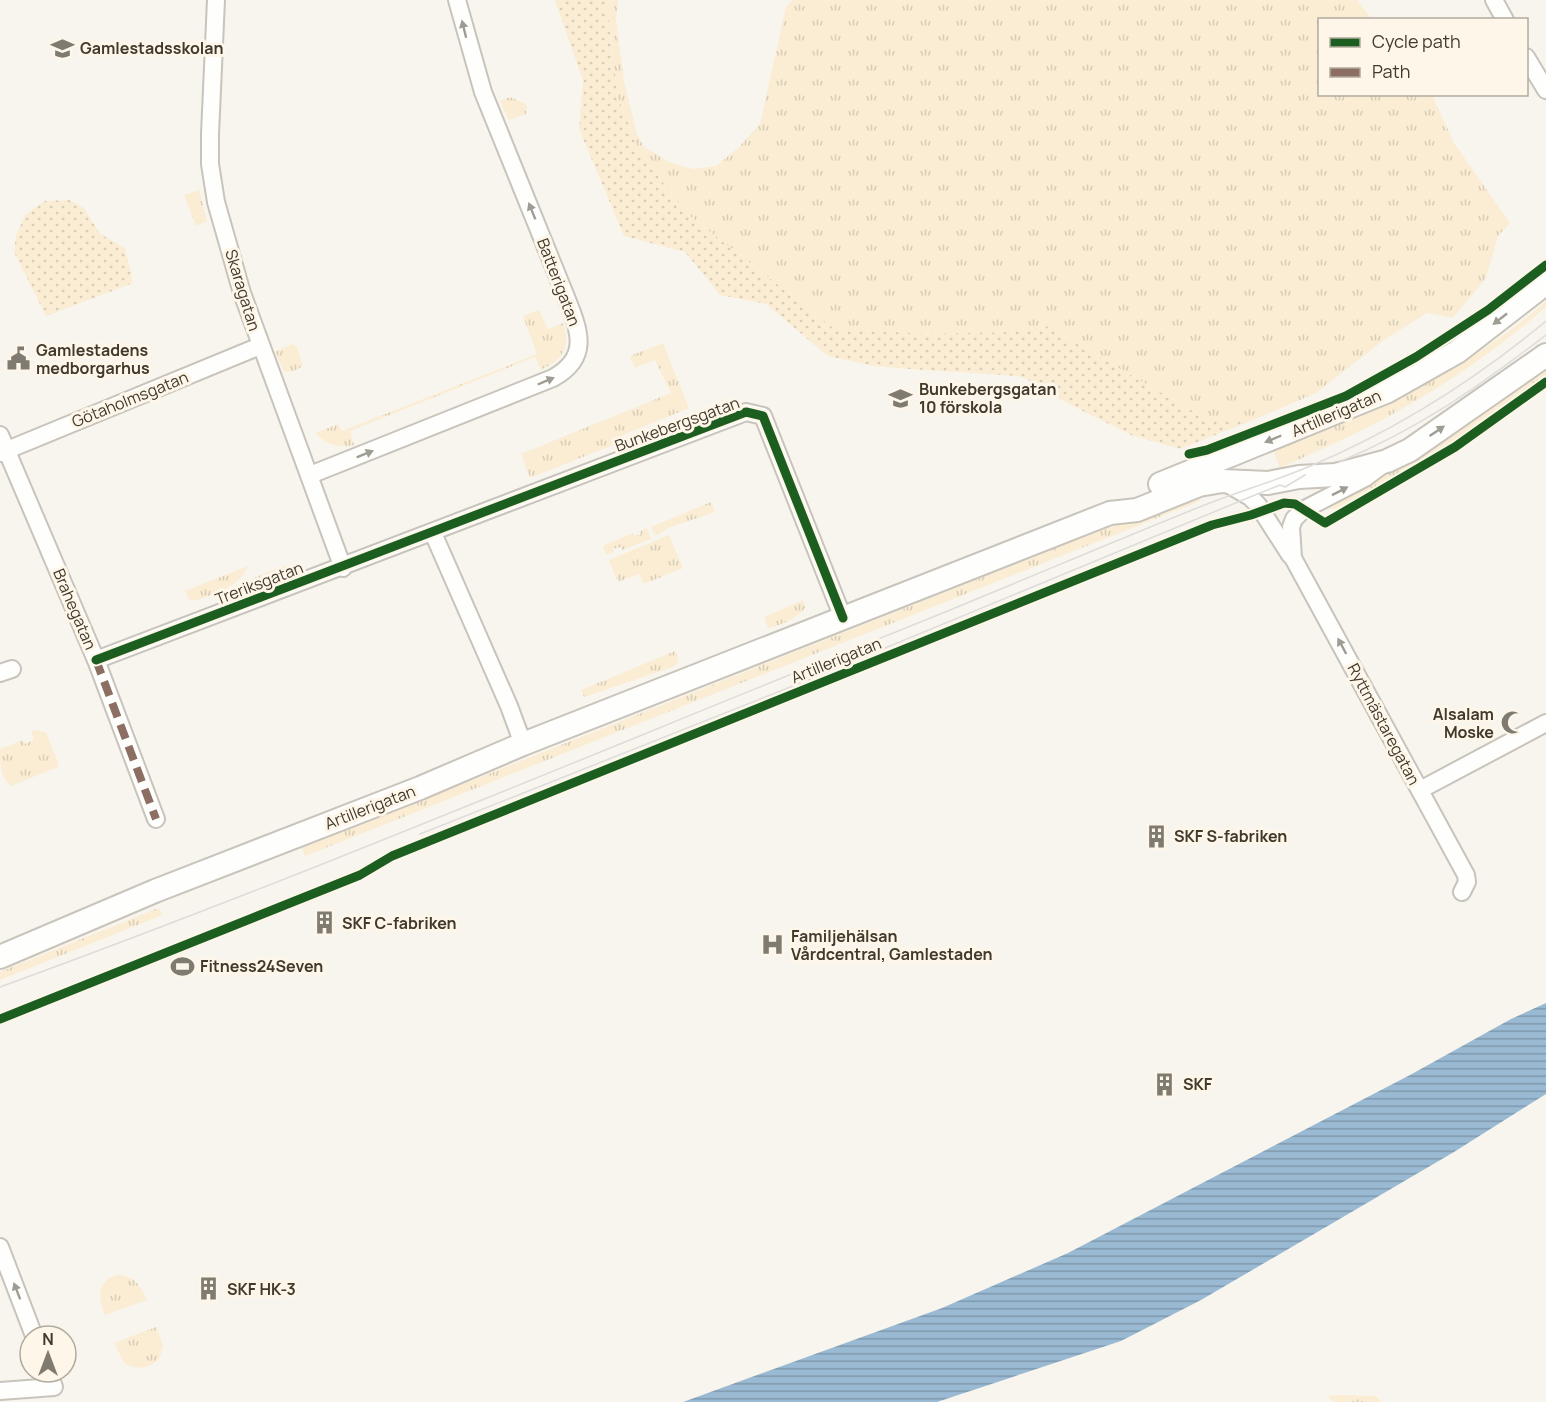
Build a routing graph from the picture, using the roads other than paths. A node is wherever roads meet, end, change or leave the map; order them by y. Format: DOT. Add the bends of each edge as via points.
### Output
graph roads {
  1 [pos="216,0"];
  2 [pos="457,0"];
  3 [pos="1494,0"];
  4 [pos="1504,18"];
  5 [pos="1528,59"];
  6 [pos="1546,90"];
  7 [pos="1546,283"];
  8 [pos="260,346"];
  9 [pos="1546,355"];
  10 [pos="2,446"];
  11 [pos="1387,461"];
  12 [pos="1201,467"];
  13 [pos="310,475"];
  14 [pos="1222,481"];
  15 [pos="1110,513"];
  16 [pos="433,533"];
  17 [pos="1293,558"];
  18 [pos="343,567"];
  19 [pos="843,618"];
  20 [pos="96,660"];
  21 [pos="1546,723"];
  22 [pos="523,744"];
  23 [pos="1420,790"];
  24 [pos="156,819"];
  25 [pos="1462,892"];
  26 [pos="0,957"];
  27 [pos="0,1247"];
  28 [pos="29,1324"];
  29 [pos="30,1384"];
  30 [pos="0,1391"];
  1 -- 8 [label="street, Skaragatan" via="210,164 216,202"];
  13 -- 2 [label="street, Batterigatan, one-way" via="553,378 571,366 579,346 580,335 569,304 483,92"];
  3 -- 4 [label="street"];
  5 -- 6 [label="street"];
  7 -- 12 [label="main road, Artillerigatan, one-way" via="1457,352 1388,391"];
  8 -- 10 [label="street, Götaholmsgatan"];
  8 -- 13 [label="street, Skaragatan"];
  11 -- 9 [label="main road, Artillerigatan, one-way" via="1410,450"];
  10 -- 20 [label="street, Brahegatan"];
  11 -- 14 [label="main road, Artillerigatan" via="1335,475 1279,482"];
  17 -- 11 [label="street, Ryttmästaregatan, one-way" via="1294,519"];
  12 -- 14 [label="street, Ryttmästaregatan"];
  12 -- 15 [label="main road, Artillerigatan" via="1133,496"];
  13 -- 18 [label="street, Skaragatan"];
  14 -- 15 [label="main road, Artillerigatan" via="1198,485 1137,510"];
  14 -- 17 [label="street, Ryttmästaregatan" via="1258,505"];
  15 -- 19 [label="main road, Artillerigatan"];
  16 -- 18 [label="street, Treriksgatan"];
  16 -- 19 [label="street, Bunkebergsgatan" via="746,411 763,416"];
  16 -- 22 [label="street"];
  23 -- 17 [label="street, Ryttmästaregatan, one-way"];
  18 -- 20 [label="street, Treriksgatan"];
  19 -- 22 [label="main road, Artillerigatan"];
  20 -- 24 [label="street, Brahegatan"];
  21 -- 23 [label="street"];
  22 -- 26 [label="main road, Artillerigatan"];
  23 -- 25 [label="street, Ryttmästaregatan" via="1466,875"];
  28 -- 27 [label="street, one-way"];
  29 -- 30 [label="street"];
}
